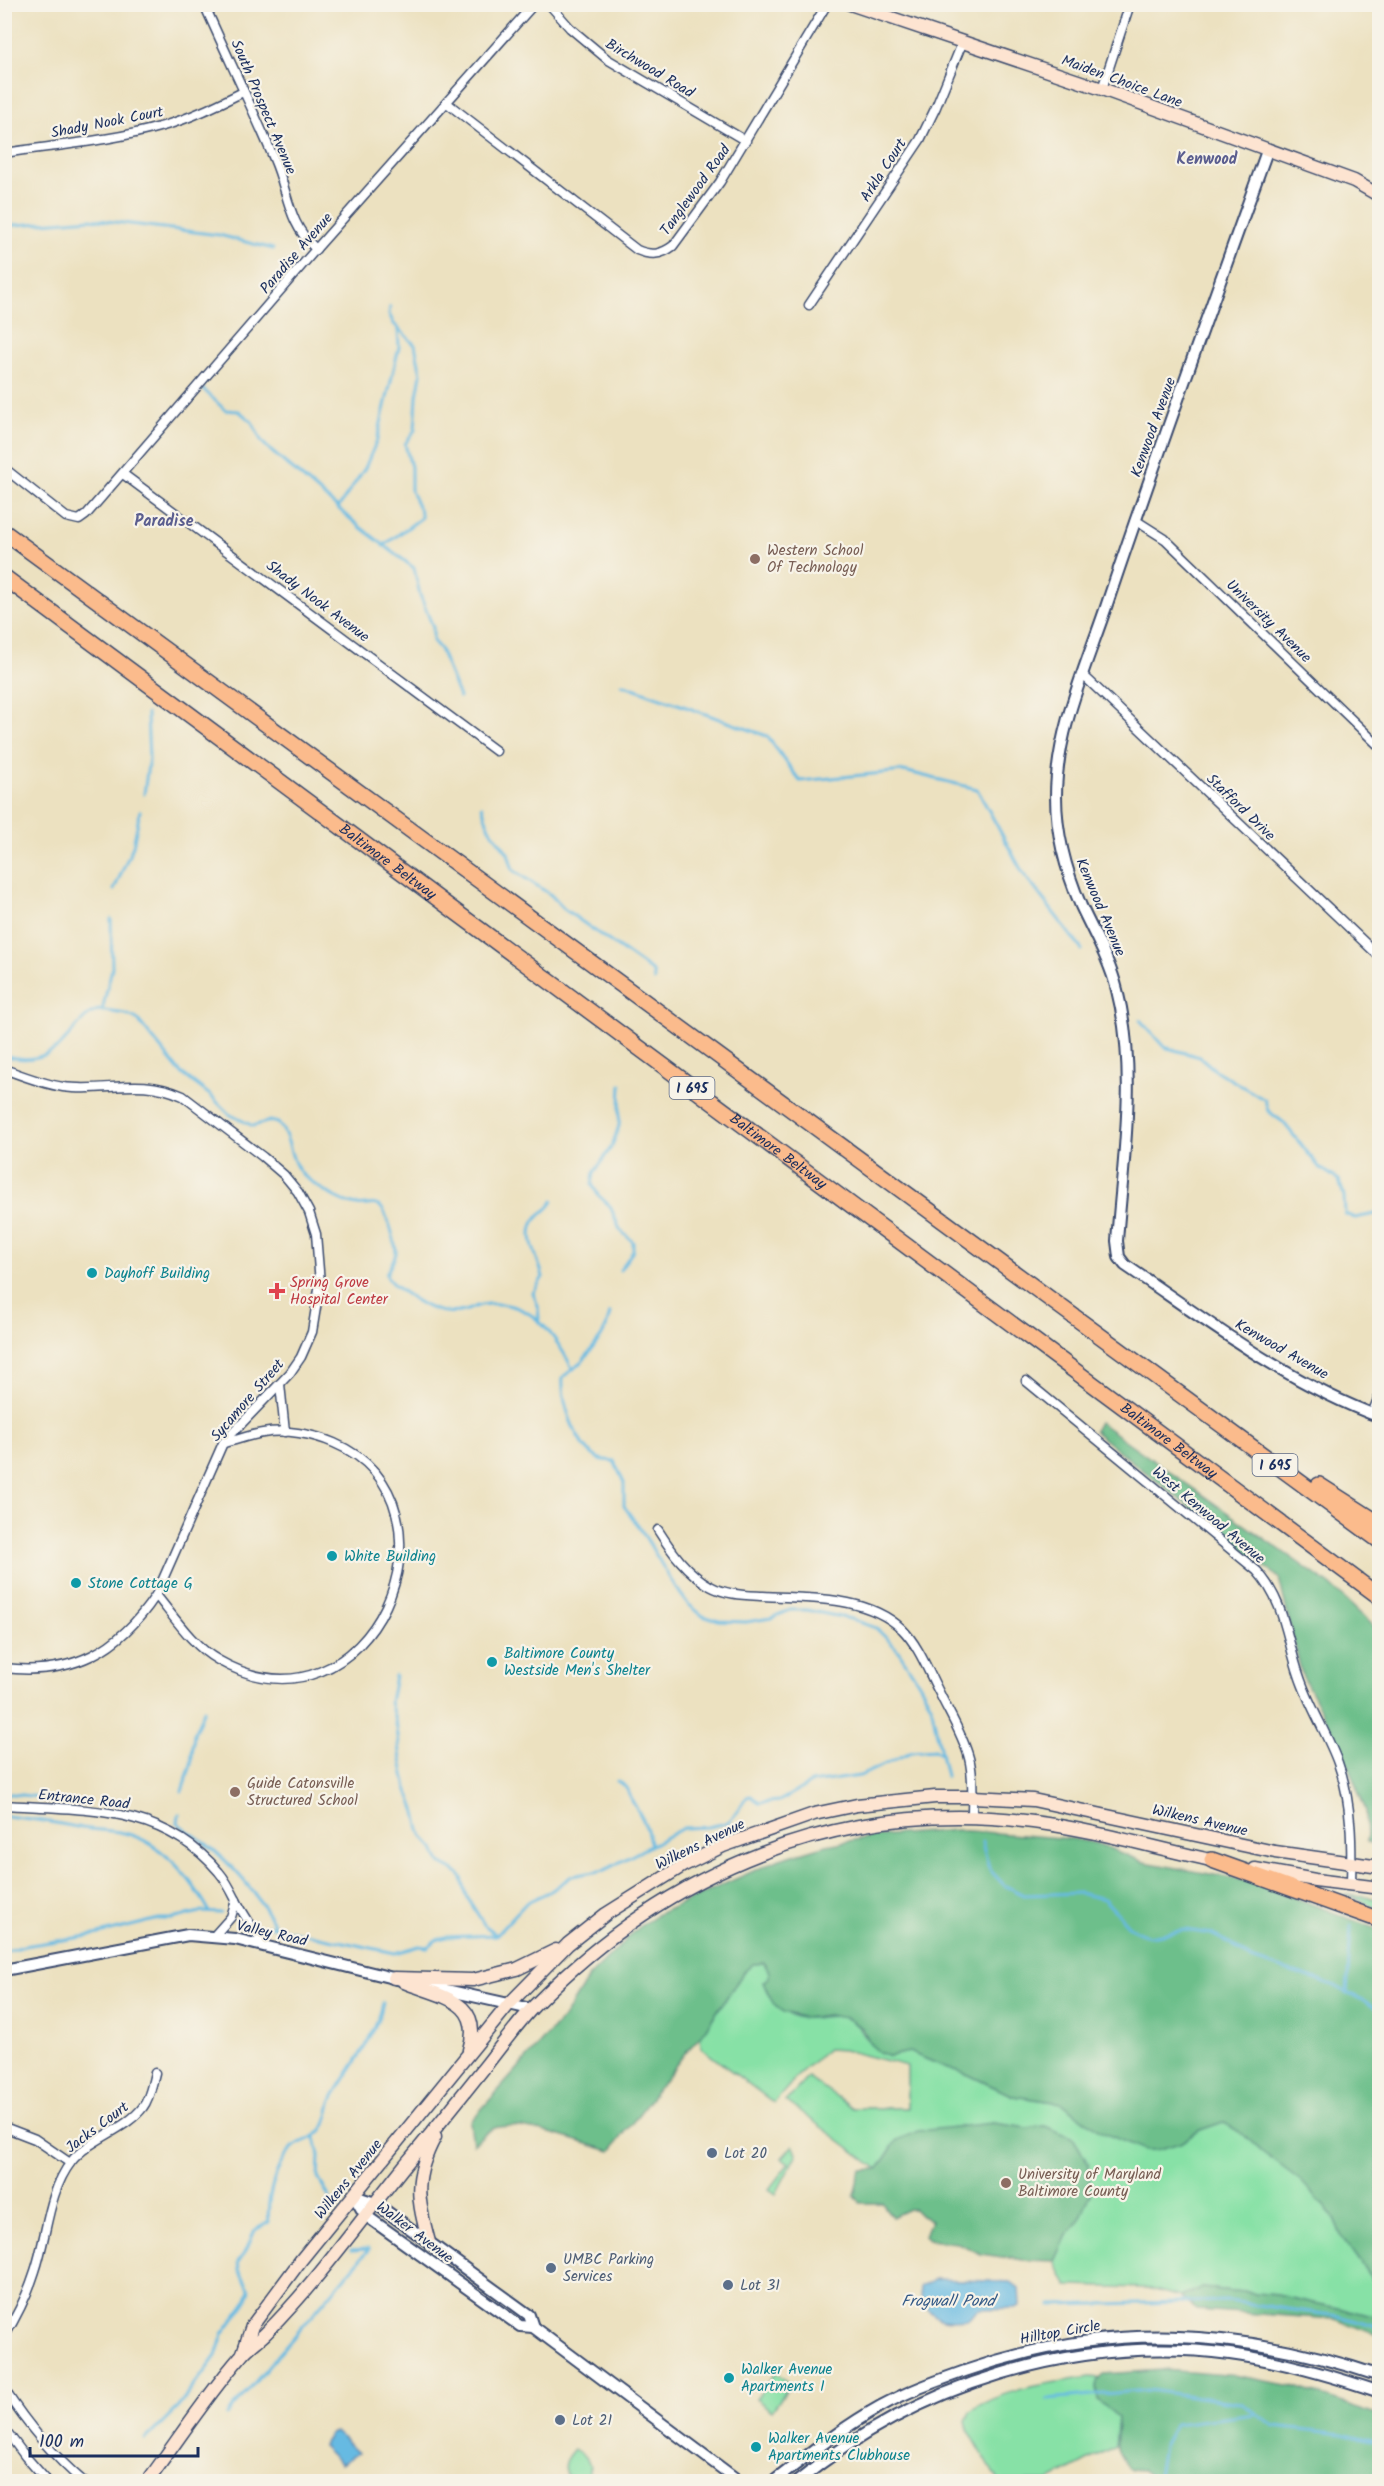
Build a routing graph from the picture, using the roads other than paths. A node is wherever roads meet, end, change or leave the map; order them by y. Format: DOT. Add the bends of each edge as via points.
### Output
graph roads {
  1 [pos="204,4"];
  2 [pos="534,4"];
  3 [pos="549,4"];
  4 [pos="827,4"];
  5 [pos="850,4"];
  6 [pos="1130,4"];
  7 [pos="963,41"];
  8 [pos="1102,89"];
  9 [pos="243,92"];
  10 [pos="447,103"];
  11 [pos="746,141"];
  12 [pos="1267,150"];
  13 [pos="4,153"];
  14 [pos="1380,196"];
  15 [pos="316,249"];
  16 [pos="809,305"];
  17 [pos="4,468"];
  18 [pos="123,474"];
  19 [pos="1135,520"];
  20 [pos="4,532"];
  21 [pos="4,578"];
  22 [pos="1084,676"];
  23 [pos="1380,747"];
  24 [pos="496,751"];
  25 [pos="1380,957"];
  26 [pos="4,1069"];
  27 [pos="1026,1381"];
  28 [pos="280,1384"];
  29 [pos="1380,1394"];
  30 [pos="1193,1405"];
  31 [pos="1376,1415"];
  32 [pos="285,1432"];
  33 [pos="223,1443"];
  34 [pos="1380,1524"];
  35 [pos="658,1530"];
  36 [pos="1380,1541"];
  37 [pos="156,1595"];
  38 [pos="1380,1597"];
  39 [pos="4,1668"];
  40 [pos="972,1797"];
  41 [pos="4,1805"];
  42 [pos="972,1817"];
  43 [pos="1212,1860"];
  44 [pos="1351,1864"];
  45 [pos="1380,1867"];
  46 [pos="1351,1885"];
  47 [pos="1380,1888"];
  48 [pos="236,1900"];
  49 [pos="1380,1920"];
  50 [pos="214,1936"];
  51 [pos="568,1944"];
  52 [pos="265,1946"];
  53 [pos="4,1970"];
  54 [pos="394,1978"];
  55 [pos="509,2004"];
  56 [pos="531,2009"];
  57 [pos="468,2055"];
  58 [pos="155,2073"];
  59 [pos="449,2112"];
  60 [pos="4,2127"];
  61 [pos="70,2163"];
  62 [pos="354,2196"];
  63 [pos="375,2203"];
  64 [pos="365,2215"];
  65 [pos="429,2242"];
  66 [pos="533,2327"];
  67 [pos="4,2337"];
  68 [pos="242,2354"];
  69 [pos="4,2361"];
  70 [pos="4,2373"];
  71 [pos="1380,2376"];
  72 [pos="4,2388"];
  73 [pos="1380,2392"];
  74 [pos="4,2428"];
  75 [pos="48,2481"];
  76 [pos="84,2481"];
  77 [pos="147,2481"];
  78 [pos="740,2481"];
  79 [pos="773,2481"];
  80 [pos="797,2481"];
  1 -- 9 [label="street, South Prospect Avenue"];
  2 -- 10 [label="street, Paradise Avenue"];
  3 -- 11 [label="street, Birchwood Road" via="584,42 607,59"];
  4 -- 11 [label="street, Tanglewood Road"];
  5 -- 7 [label="main road, Maiden Choice Lane"];
  6 -- 8 [label="street"];
  7 -- 8 [label="main road, Maiden Choice Lane"];
  7 -- 16 [label="street, Arkla Court" via="920,140"];
  8 -- 12 [label="main road, Maiden Choice Lane"];
  9 -- 13 [label="street, Shady Nook Court" via="153,129"];
  9 -- 15 [label="street, South Prospect Avenue" via="278,167 296,227"];
  10 -- 11 [label="street, Tanglewood Road" via="645,254 664,252 672,246"];
  10 -- 15 [label="street, Paradise Avenue"];
  12 -- 14 [label="main road, Maiden Choice Lane" via="1354,181"];
  12 -- 19 [label="street, Kenwood Avenue"];
  15 -- 18 [label="street, Paradise Avenue"];
  17 -- 18 [label="street, Paradise Avenue" via="66,518 80,520"];
  18 -- 24 [label="street, Shady Nook Avenue"];
  19 -- 22 [label="street, Kenwood Avenue"];
  19 -- 23 [label="street, University Avenue" via="1165,539"];
  20 -- 30 [label="highway, I 695"];
  21 -- 38 [label="highway, Baltimore Beltway / I 695"];
  22 -- 25 [label="street, Stafford Drive"];
  22 -- 31 [label="street, Kenwood Avenue" via="1061,749 1056,810 1071,882 1117,988 1126,1043 1128,1103 1119,1257 1125,1265 1262,1357 1315,1388"];
  26 -- 28 [label="street, Sycamore Street" via="64,1087 126,1084 168,1089 183,1096 284,1175 309,1212 316,1234 320,1283 312,1332 301,1357"];
  27 -- 44 [label="street, West Kenwood Avenue" via="1269,1584 1278,1600 1300,1679 1341,1772 1348,1799"];
  28 -- 32 [label="street"];
  28 -- 33 [label="street, Sycamore Street"];
  29 -- 31 [label="street"];
  30 -- 34 [label="highway"];
  30 -- 36 [label="highway, I 695"];
  32 -- 33 [label="street"];
  32 -- 37 [label="street" via="314,1436 349,1450 366,1462 391,1496 400,1537 395,1582 387,1606 364,1641 330,1670 292,1679 268,1678 217,1660 200,1647"];
  33 -- 37 [label="street, Sycamore Street"];
  35 -- 40 [label="street" via="686,1569 711,1586 746,1595 851,1604 888,1618 902,1629 923,1660 966,1749"];
  37 -- 39 [label="street, Sycamore Street" via="118,1640 84,1660 43,1670"];
  40 -- 42 [label="street"];
  40 -- 44 [label="main road, Wilkens Avenue" via="1033,1800 1275,1852"];
  40 -- 51 [label="main road, Wilkens Avenue" via="857,1805 770,1828 684,1865 606,1914"];
  41 -- 48 [label="street, Entrance Road" via="114,1813 153,1823 183,1839 210,1861"];
  42 -- 43 [label="main road, Wilkens Avenue" via="1032,1821"];
  42 -- 56 [label="main road, Wilkens Avenue" via="860,1826 731,1865 692,1884 620,1929"];
  43 -- 46 [label="main road, Wilkens Avenue"];
  43 -- 49 [label="highway"];
  44 -- 45 [label="main road, Wilkens Avenue"];
  44 -- 46 [label="street, West Kenwood Avenue"];
  46 -- 47 [label="main road, Wilkens Avenue"];
  48 -- 50 [label="street" via="231,1917"];
  48 -- 52 [label="street, Entrance Road"];
  50 -- 52 [label="street, Valley Road"];
  50 -- 53 [label="street, Valley Road" via="162,1938"];
  51 -- 54 [label="main road" via="518,1969 492,1977 452,1981"];
  51 -- 55 [label="main road, Wilkens Avenue"];
  52 -- 54 [label="street, Valley Road"];
  54 -- 55 [label="street, Valley Road"];
  54 -- 57 [label="main road" via="463,2006 470,2015 474,2034"];
  55 -- 56 [label="street, Valley Road"];
  55 -- 57 [label="main road, Wilkens Avenue"];
  56 -- 59 [label="main road, Wilkens Avenue"];
  57 -- 62 [label="main road, Wilkens Avenue"];
  58 -- 61 [label="street, Jacks Court" via="144,2107"];
  59 -- 63 [label="main road, Wilkens Avenue"];
  59 -- 65 [label="main road" via="420,2172 419,2204"];
  60 -- 61 [label="street" via="35,2139"];
  61 -- 67 [label="street, Jacks Court" via="56,2193 35,2271"];
  62 -- 63 [label="street, Walker Avenue"];
  62 -- 64 [label="street, Walker Avenue"];
  62 -- 68 [label="main road, Wilkens Avenue" via="252,2326"];
  63 -- 64 [label="main road, Wilkens Avenue"];
  63 -- 65 [label="street, Walker Avenue"];
  64 -- 66 [label="street, Walker Avenue" via="520,2326"];
  64 -- 68 [label="main road, Wilkens Avenue" via="266,2334"];
  65 -- 66 [label="street, Walker Avenue" via="529,2315"];
  66 -- 78 [label="street, Walker Avenue"];
  68 -- 77 [label="main road, Wilkens Avenue"];
  69 -- 70 [label="street"];
  71 -- 79 [label="street, Hilltop Circle" via="1332,2360 1230,2339 1134,2337 1051,2347 953,2375 882,2405"];
  72 -- 76 [label="street" via="44,2443"];
  73 -- 80 [label="street, Hilltop Circle" via="1329,2374 1229,2354 1134,2351 1046,2362 958,2388 889,2419"];
  74 -- 75 [label="street"];
}
